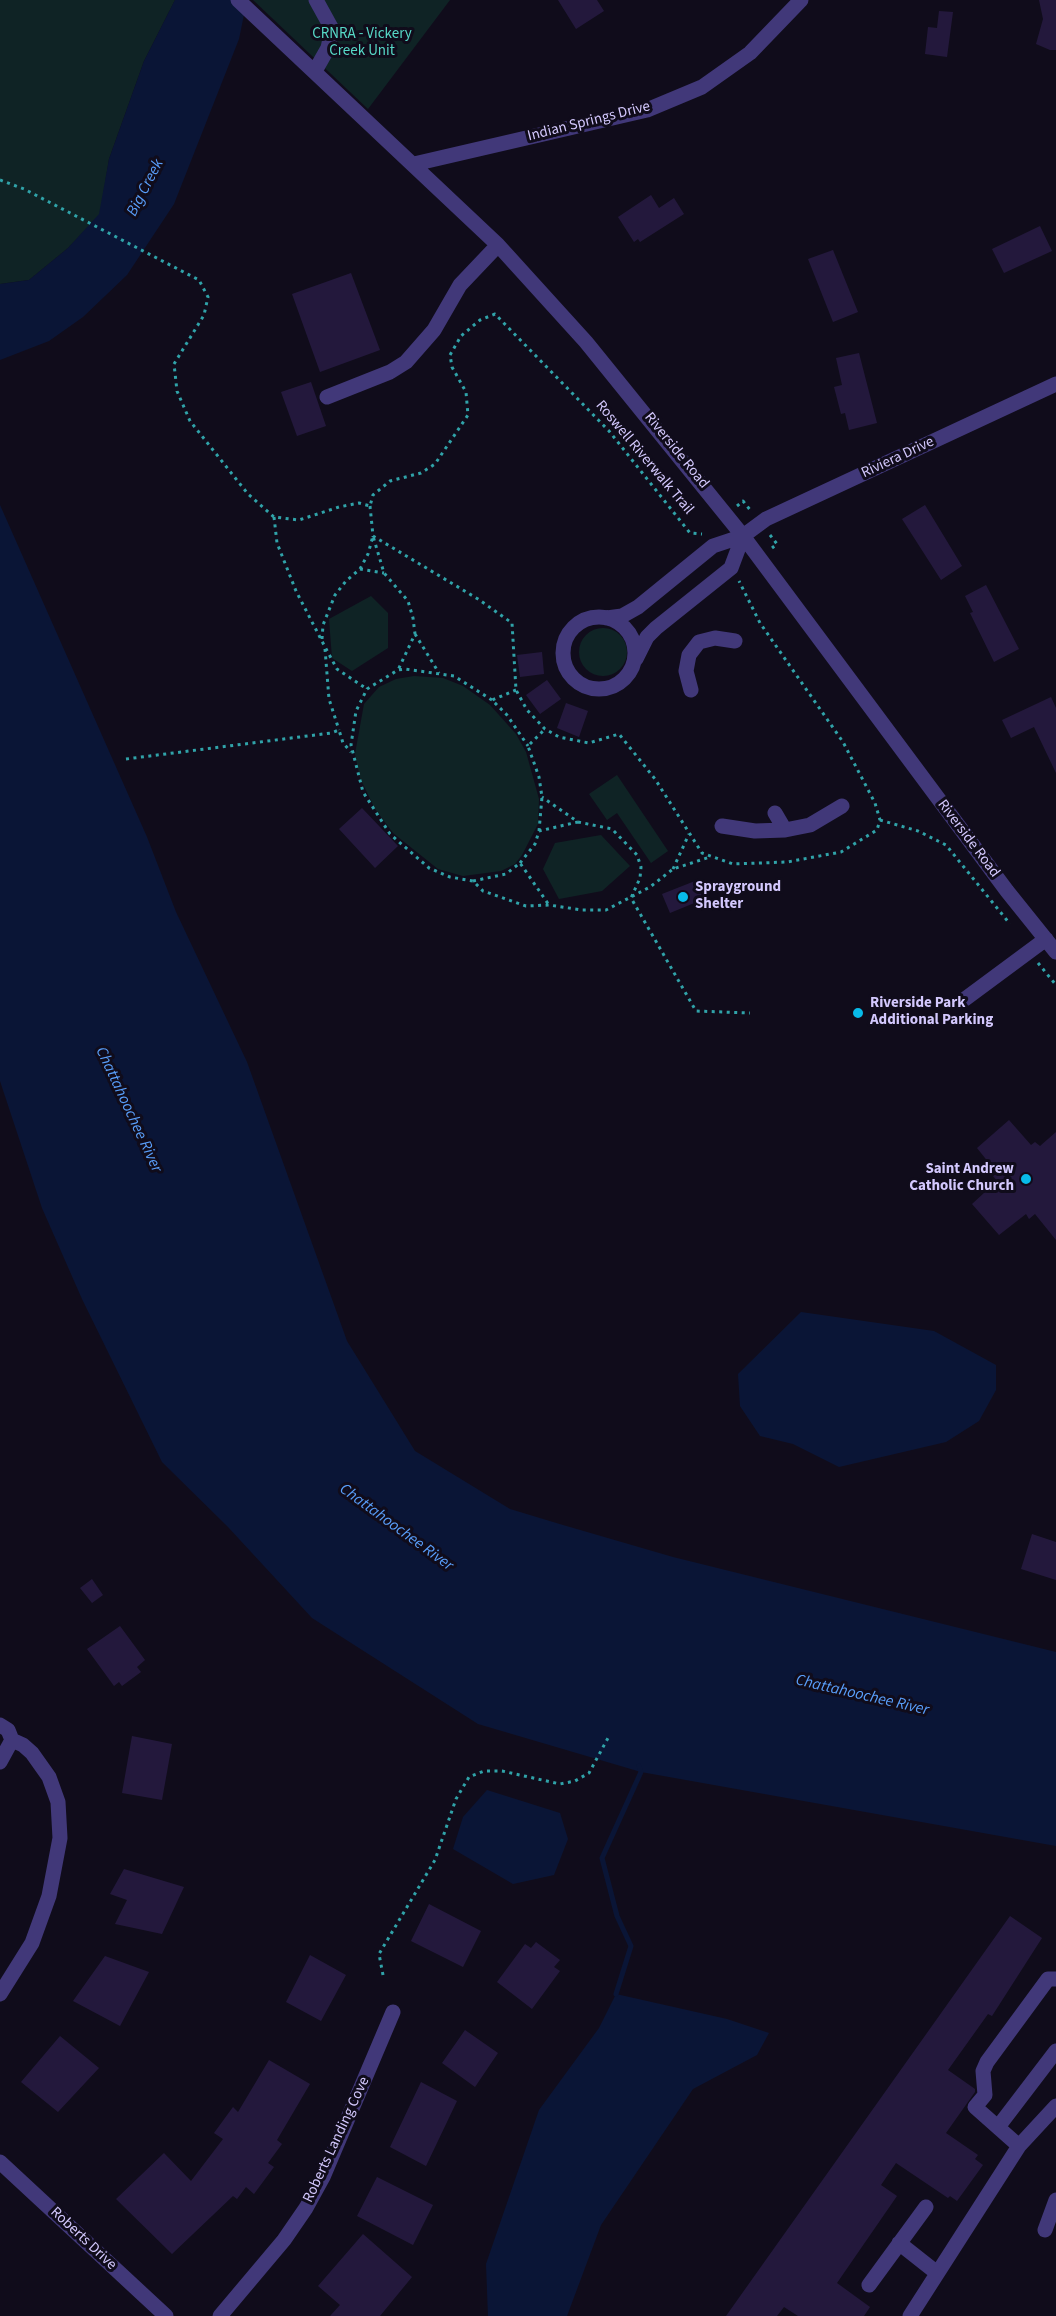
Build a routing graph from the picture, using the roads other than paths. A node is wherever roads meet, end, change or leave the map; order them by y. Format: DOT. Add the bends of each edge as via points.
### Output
graph roads {
  1 [pos="238,0"];
  2 [pos="316,0"];
  3 [pos="801,0"];
  4 [pos="315,71"];
  5 [pos="414,164"];
  6 [pos="498,245"];
  7 [pos="1056,384"];
  8 [pos="327,397"];
  9 [pos="743,536"];
  10 [pos="607,618"];
  11 [pos="735,641"];
  12 [pos="635,660"];
  13 [pos="691,690"];
  14 [pos="842,806"];
  15 [pos="775,813"];
  16 [pos="722,826"];
  17 [pos="785,830"];
  18 [pos="1046,939"];
  19 [pos="1056,952"];
  20 [pos="965,999"];
  21 [pos="0,1725"];
  22 [pos="12,1740"];
  23 [pos="0,1762"];
  24 [pos="1056,1979"];
  25 [pos="0,1994"];
  26 [pos="393,2012"];
  27 [pos="1056,2050"];
  28 [pos="1056,2106"];
  29 [pos="998,2127"];
  30 [pos="1019,2146"];
  31 [pos="0,2162"];
  32 [pos="1056,2200"];
  33 [pos="926,2207"];
  34 [pos="1045,2230"];
  35 [pos="899,2243"];
  36 [pos="937,2272"];
  37 [pos="869,2285"];
  38 [pos="166,2316"];
  39 [pos="220,2316"];
  40 [pos="910,2316"];
  1 -- 4 [label="street, Riverside Road"];
  2 -- 4 [label="street" via="332,30 328,48"];
  3 -- 5 [label="street, Indian Springs Drive" via="750,54 702,87 658,105"];
  4 -- 5 [label="street, Riverside Road"];
  5 -- 6 [label="street, Riverside Road"];
  6 -- 8 [label="street" via="460,285 434,330 406,362"];
  6 -- 9 [label="street, Riverside Road" via="586,342"];
  7 -- 9 [label="street, Riviera Drive" via="766,519"];
  9 -- 10 [label="street, Riviera Drive" via="713,546 638,608"];
  9 -- 12 [label="street" via="731,568 656,628"];
  9 -- 18 [label="street, Riverside Road"];
  10 -- 12 [label="street" via="628,631 635,645"];
  10 -- 12 [label="street" via="594,617 574,627 565,642 567,670 583,685 603,689 618,685"];
  11 -- 13 [label="street" via="714,638 699,642 688,655 686,671"];
  14 -- 17 [label="street" via="810,825"];
  15 -- 17 [label="street"];
  16 -- 17 [label="street"];
  18 -- 19 [label="street, Riverside Road"];
  18 -- 20 [label="street"];
  21 -- 22 [label="street" via="8,1730"];
  22 -- 23 [label="street"];
  22 -- 25 [label="street" via="32,1753 49,1777 58,1802 60,1838 49,1896 32,1943"];
  24 -- 29 [label="street" via="1048,1979 983,2071 985,2095 975,2107"];
  26 -- 39 [label="street, Roberts Landing Cove" via="323,2177 284,2240"];
  27 -- 29 [label="street"];
  28 -- 30 [label="street"];
  29 -- 30 [label="street"];
  30 -- 36 [label="street"];
  31 -- 38 [label="street, Roberts Drive"];
  32 -- 34 [label="street"];
  33 -- 35 [label="street"];
  35 -- 36 [label="street"];
  35 -- 37 [label="street"];
  36 -- 40 [label="street"];
}
